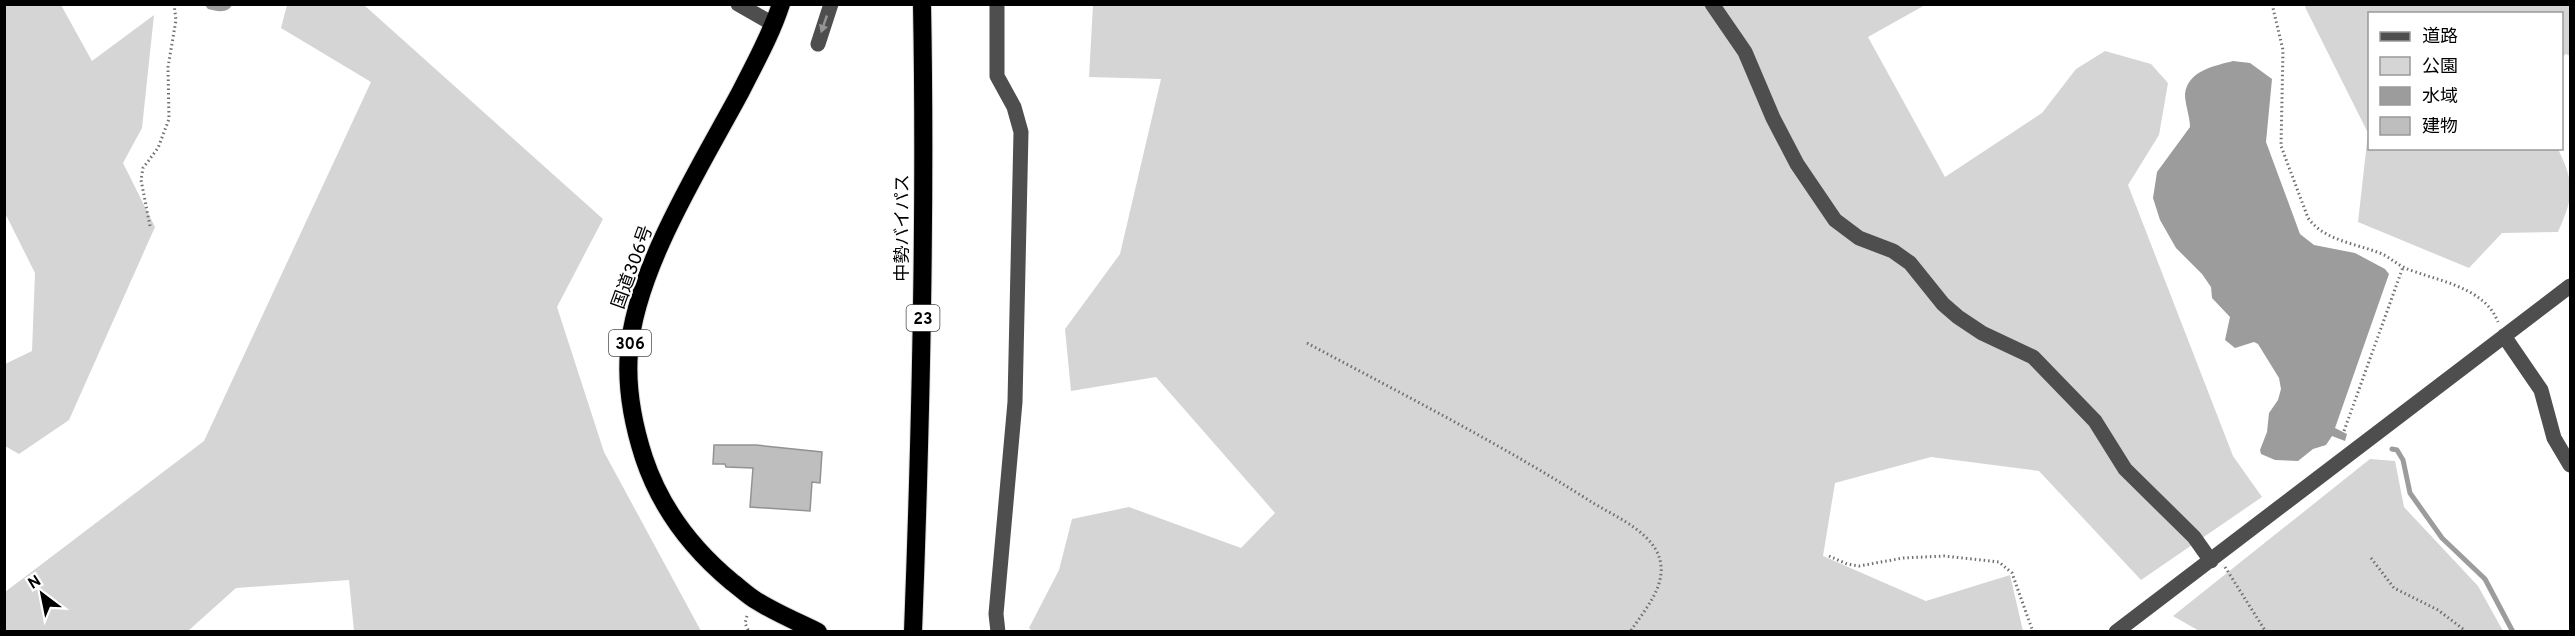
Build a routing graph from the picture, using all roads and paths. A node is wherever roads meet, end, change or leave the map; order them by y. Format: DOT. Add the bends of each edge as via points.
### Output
graph roads {
  1 [pos="174,4"];
  2 [pos="738,4"];
  3 [pos="781,4"];
  4 [pos="831,4"];
  5 [pos="922,4"];
  6 [pos="998,4"];
  7 [pos="1712,4"];
  8 [pos="2272,4"];
  9 [pos="773,24"];
  10 [pos="818,44"];
  11 [pos="150,226"];
  12 [pos="2403,267"];
  13 [pos="2571,286"];
  14 [pos="2504,336"];
  15 [pos="1306,343"];
  16 [pos="2344,431"];
  17 [pos="2571,465"];
  18 [pos="1829,556"];
  19 [pos="2214,558"];
  20 [pos="2371,558"];
  21 [pos="818,632"];
  22 [pos="913,632"];
  23 [pos="998,632"];
  24 [pos="1630,632"];
  25 [pos="2034,632"];
  26 [pos="2116,632"];
  27 [pos="2266,632"];
  28 [pos="2467,632"];
  1 -- 11 [label="path" via="176,20 168,67 169,119 158,148 143,168 141,180"];
  2 -- 9 [label="street"];
  3 -- 9 [label="highway, 国道306号 / 306"];
  4 -- 10 [label="street, one-way"];
  5 -- 22 [label="highway, 中勢バイパス / 23" via="922,389"];
  6 -- 23 [label="street" via="997,76 1014,107 1021,132 1015,402 996,614"];
  7 -- 19 [label="street" via="1745,52 1797,164 1835,220 1859,238 1893,251 1910,263 1958,317 2033,357 2095,421 2125,469"];
  8 -- 12 [label="path" via="2283,50 2281,146 2308,218 2326,235 2380,253"];
  9 -- 21 [label="highway, 国道306号 / 306" via="649,274 629,351 631,408 653,483 677,526 696,550 755,600"];
  12 -- 14 [label="path" via="2467,290 2496,316"];
  12 -- 16 [label="path"];
  13 -- 14 [label="street"];
  14 -- 17 [label="street" via="2541,390 2550,428"];
  14 -- 19 [label="street"];
  15 -- 24 [label="path" via="1467,428 1647,538 1658,555 1662,572 1658,589"];
  18 -- 25 [label="path" via="1859,566 1944,556 1999,562 2012,573"];
  19 -- 26 [label="street"];
  19 -- 27 [label="path"];
  20 -- 28 [label="path" via="2394,588 2438,610"];
}
